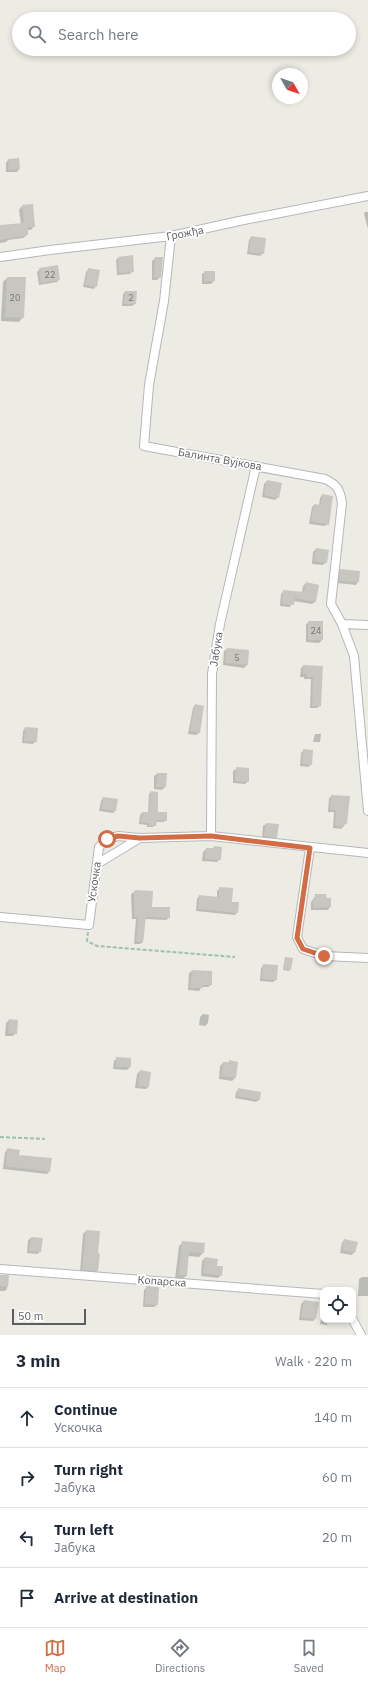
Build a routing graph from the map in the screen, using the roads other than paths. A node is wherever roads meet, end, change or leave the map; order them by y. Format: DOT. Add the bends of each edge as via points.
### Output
graph roads {
  1 [pos="368,196"];
  2 [pos="171,236"];
  3 [pos="0,257"];
  4 [pos="256,466"];
  5 [pos="342,624"];
  6 [pos="368,625"];
  7 [pos="368,811"];
  8 [pos="211,836"];
  9 [pos="140,838"];
  10 [pos="310,848"];
  11 [pos="368,853"];
  12 [pos="97,864"];
  13 [pos="0,917"];
  14 [pos="368,958"];
  15 [pos="0,1269"];
  16 [pos="320,1294"];
  17 [pos="355,1323"];
  18 [pos="361,1335"];
  19 [pos="367,1335"];
  1 -- 2 [label="street, Грожђа"];
  2 -- 3 [label="street, Грожђа"];
  2 -- 4 [label="street, Балинта Вујкова" via="164,300 149,385 144,446"];
  4 -- 5 [label="street, Балинта Вујкова" via="324,479 334,484 341,492 342,503 330,604"];
  4 -- 8 [label="street, Јабука" via="220,624 212,674"];
  5 -- 6 [label="street"];
  5 -- 7 [label="street" via="354,656"];
  8 -- 9 [label="street, Ускочка"];
  8 -- 10 [label="street, Ускочка"];
  9 -- 12 [label="street"];
  9 -- 12 [label="street, Ускочка" via="118,836 107,839 99,847"];
  10 -- 11 [label="street, Ускочка"];
  10 -- 14 [label="street" via="297,938 303,949 324,956"];
  12 -- 13 [label="street, Ускочка" via="89,925"];
  15 -- 16 [label="street, Копарска"];
  17 -- 18 [label="street"];
  18 -- 19 [label="street"];
}
